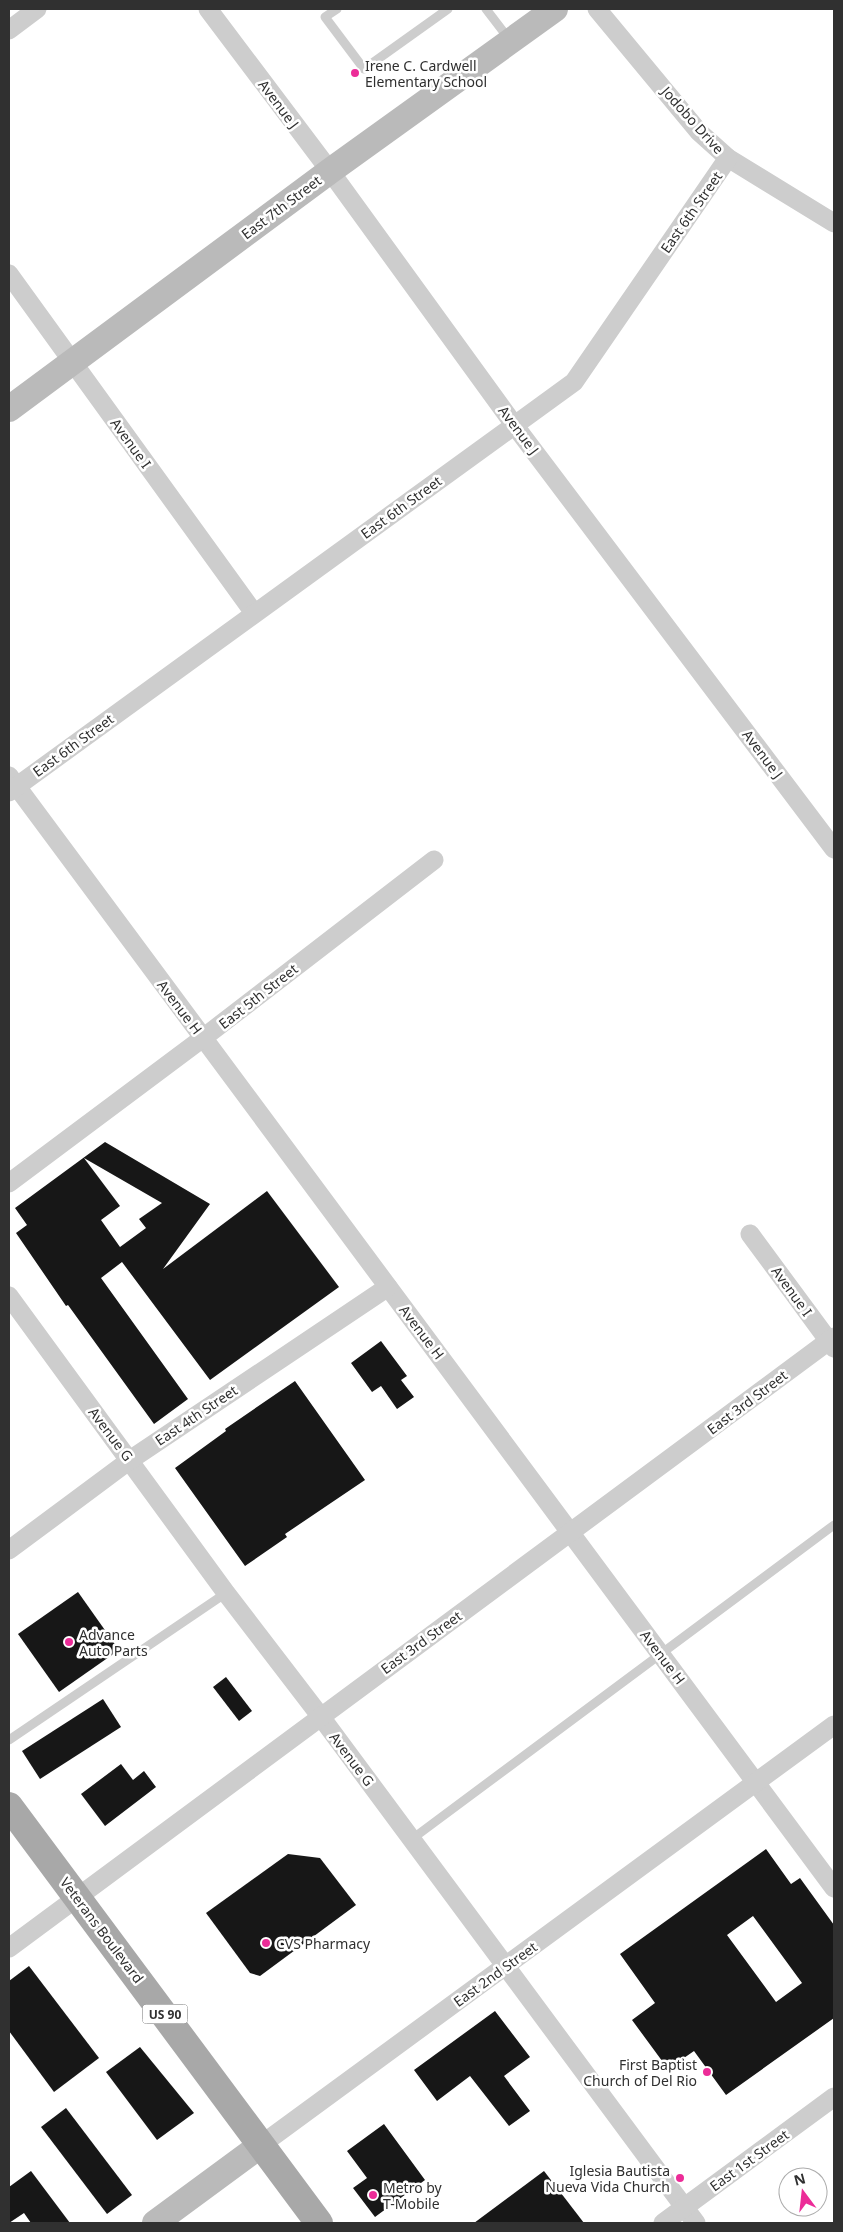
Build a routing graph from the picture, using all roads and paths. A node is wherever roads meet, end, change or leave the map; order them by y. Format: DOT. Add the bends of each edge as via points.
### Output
graph roads {
  1 [pos="37,9"];
  2 [pos="208,9"];
  3 [pos="337,9"];
  4 [pos="448,9"];
  5 [pos="486,9"];
  6 [pos="556,9"];
  7 [pos="597,9"];
  8 [pos="9,30"];
  9 [pos="511,41"];
  10 [pos="728,158"];
  11 [pos="330,171"];
  12 [pos="834,223"];
  13 [pos="9,274"];
  14 [pos="72,362"];
  15 [pos="9,409"];
  16 [pos="515,426"];
  17 [pos="254,613"];
  18 [pos="11,785"];
  19 [pos="834,849"];
  20 [pos="434,860"];
  21 [pos="204,1038"];
  22 [pos="9,1183"];
  23 [pos="750,1234"];
  24 [pos="388,1287"];
  25 [pos="9,1296"];
  26 [pos="833,1342"];
  27 [pos="130,1460"];
  28 [pos="834,1525"];
  29 [pos="570,1532"];
  30 [pos="9,1550"];
  31 [pos="226,1593"];
  32 [pos="661,1654"];
  33 [pos="321,1717"];
  34 [pos="834,1725"];
  35 [pos="9,1740"];
  36 [pos="756,1782"];
  37 [pos="9,1806"];
  38 [pos="412,1839"];
  39 [pos="834,1888"];
  40 [pos="78,1897"];
  41 [pos="9,1948"];
  42 [pos="506,1966"];
  43 [pos="834,2098"];
  44 [pos="261,2145"];
  45 [pos="684,2207"];
  46 [pos="155,2223"];
  47 [pos="319,2223"];
  48 [pos="663,2223"];
  49 [pos="696,2223"];
  1 -- 8 [label="street"];
  2 -- 11 [label="street, Avenue J"];
  3 -- 4 [label="lane" via="325,18 364,69"];
  5 -- 9 [label="lane"];
  6 -- 9 [label="street, East 7th Street"];
  7 -- 10 [label="street, Jodobo Drive" via="699,132"];
  9 -- 11 [label="street, East 7th Street"];
  10 -- 12 [label="street, Jodobo Drive"];
  10 -- 16 [label="street, East 6th Street" via="574,382"];
  11 -- 14 [label="street, East 7th Street"];
  11 -- 16 [label="street, Avenue J"];
  13 -- 14 [label="street, Avenue I"];
  14 -- 15 [label="street, East 7th Street"];
  14 -- 17 [label="street, Avenue I"];
  16 -- 17 [label="street, East 6th Street"];
  16 -- 19 [label="street, Avenue J"];
  17 -- 18 [label="street, East 6th Street"];
  18 -- 21 [label="street, Avenue H"];
  20 -- 21 [label="street, East 5th Street"];
  21 -- 22 [label="street, East 5th Street"];
  21 -- 24 [label="street, Avenue H"];
  23 -- 26 [label="street, Avenue I"];
  24 -- 27 [label="street, East 4th Street"];
  24 -- 29 [label="street, Avenue H"];
  25 -- 27 [label="street, Avenue G"];
  26 -- 29 [label="street, East 3rd Street"];
  27 -- 30 [label="street, East 4th Street"];
  27 -- 31 [label="street, Avenue G"];
  28 -- 32 [label="lane"];
  29 -- 32 [label="street, Avenue H"];
  29 -- 33 [label="street, East 3rd Street"];
  31 -- 33 [label="street, Avenue G"];
  31 -- 35 [label="lane"];
  32 -- 36 [label="street, Avenue H"];
  32 -- 38 [label="lane"];
  33 -- 38 [label="street, Avenue G"];
  33 -- 40 [label="street, East 3rd Street"];
  34 -- 36 [label="street, East 2nd Street"];
  36 -- 39 [label="street, Avenue H"];
  36 -- 42 [label="street, East 2nd Street"];
  37 -- 40 [label="main road, Veterans Boulevard / US 90"];
  38 -- 42 [label="street, Avenue G"];
  40 -- 41 [label="street, East 3rd Street"];
  40 -- 44 [label="main road, Veterans Boulevard / US 90"];
  42 -- 44 [label="street, East 2nd Street"];
  42 -- 45 [label="street, Avenue G"];
  43 -- 45 [label="street, East 1st Street"];
  44 -- 46 [label="street, East 2nd Street"];
  44 -- 47 [label="main road, Veterans Boulevard / US 90"];
  45 -- 48 [label="street, East 1st Street"];
  45 -- 49 [label="street, Avenue G"];
}
